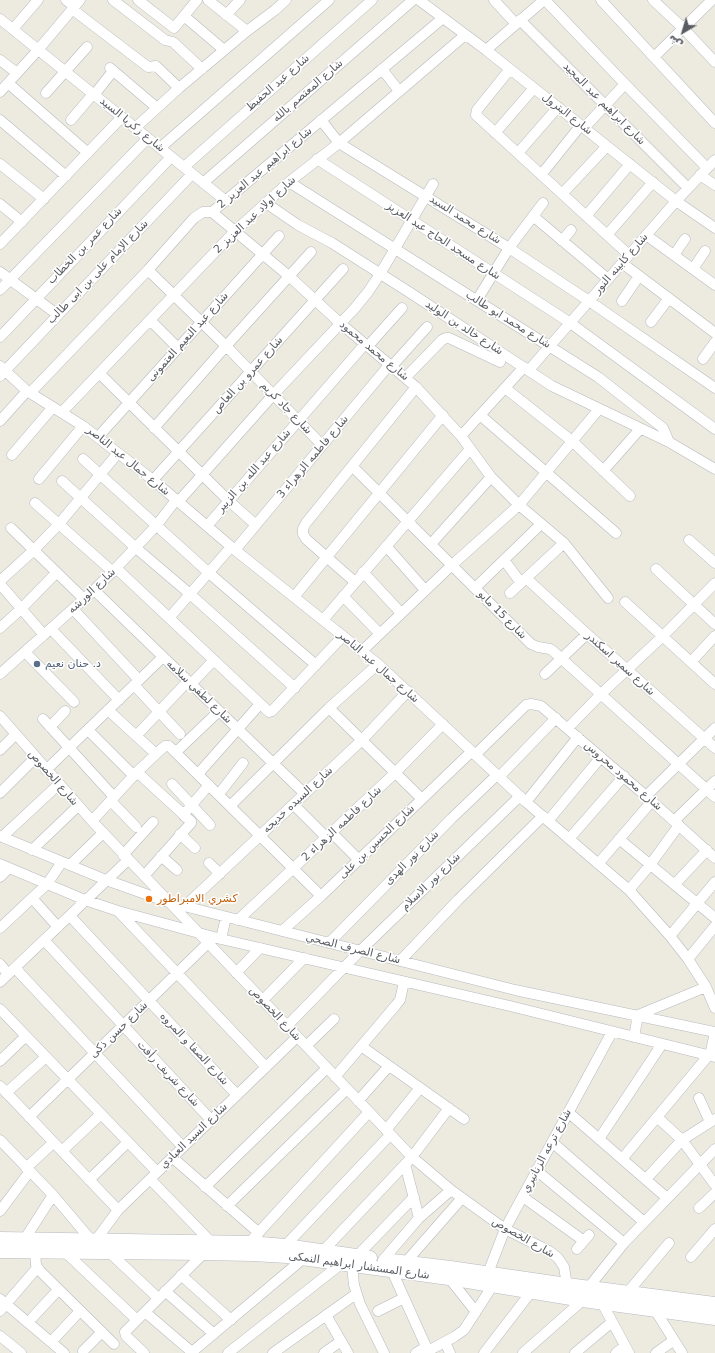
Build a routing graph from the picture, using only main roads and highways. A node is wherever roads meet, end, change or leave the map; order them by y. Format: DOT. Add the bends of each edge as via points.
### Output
graph roads {
  1 [pos="0,1239"];
  2 [pos="208,1248"];
  3 [pos="0,1251"];
  4 [pos="350,1262"];
  5 [pos="387,1265"];
  6 [pos="450,1273"];
  7 [pos="490,1279"];
  8 [pos="586,1294"];
  9 [pos="715,1304"];
  10 [pos="715,1318"];
  1 -- 2 [label="main road, شارع المستشار ابراهيم النمكى" via="94,1240"];
  2 -- 3 [label="main road, شارع المستشار ابراهيم النمكى" via="109,1252"];
  2 -- 4 [label="main road, شارع المستشار ابراهيم النمكى"];
  2 -- 4 [label="main road, شارع المستشار ابراهيم النمكى" via="254,1238 285,1246 323,1251"];
  4 -- 5 [label="main road, شارع المستشار ابراهيم النمكى"];
  5 -- 6 [label="main road, شارع المستشار ابراهيم النمكى"];
  5 -- 6 [label="main road, شارع المستشار ابراهيم النمكى" via="404,1263"];
  6 -- 7 [label="main road, شارع المستشار ابراهيم النمكى"];
  7 -- 8 [label="main road, شارع المستشار ابراهيم النمكى" via="531,1292"];
  7 -- 8 [label="main road, شارع المستشار ابراهيم النمكى" via="567,1285"];
  8 -- 9 [label="main road, شارع المستشار ابراهيم النمكى" via="628,1292"];
  8 -- 10 [label="main road, شارع المستشار ابراهيم النمكى" via="602,1302"];
}
